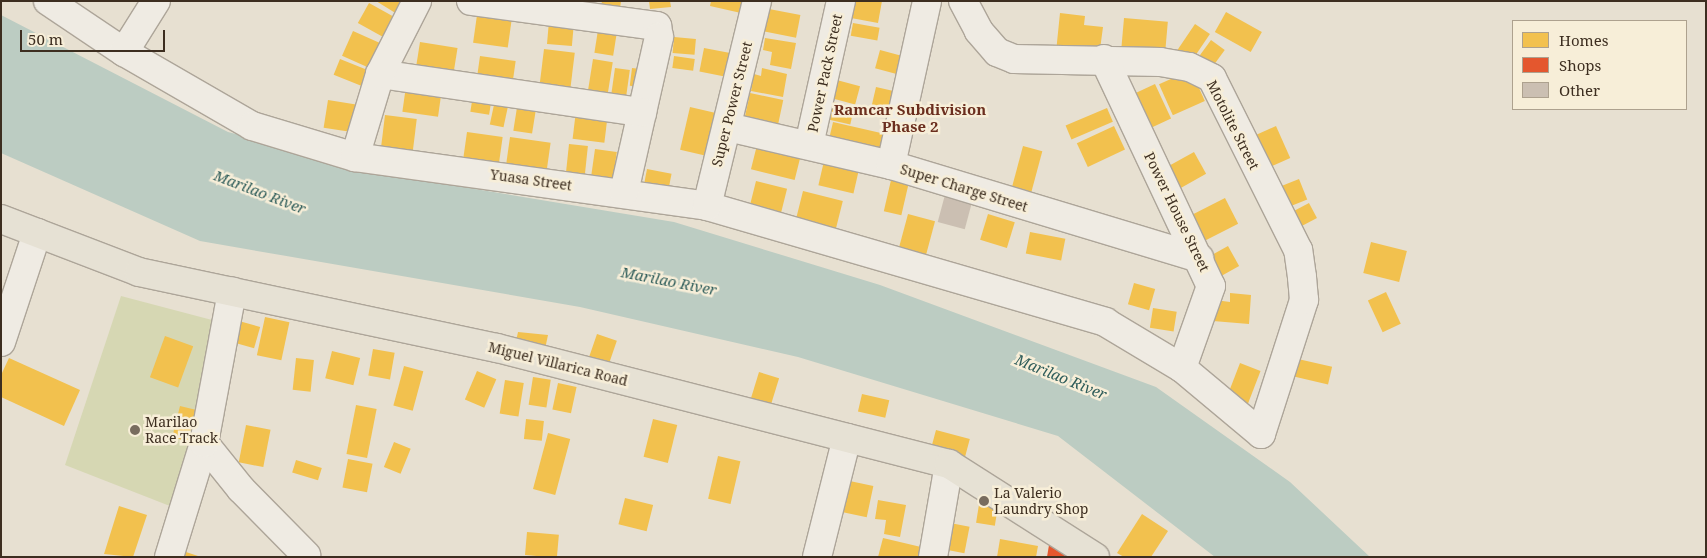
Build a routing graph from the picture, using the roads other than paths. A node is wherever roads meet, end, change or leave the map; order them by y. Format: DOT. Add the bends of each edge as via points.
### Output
graph roads {
  1 [pos="49,1"];
  2 [pos="156,1"];
  3 [pos="417,1"];
  4 [pos="471,1"];
  5 [pos="757,1"];
  6 [pos="841,1"];
  7 [pos="928,1"];
  8 [pos="963,1"];
  9 [pos="124,52"];
  10 [pos="1104,59"];
  11 [pos="380,74"];
  12 [pos="642,112"];
  13 [pos="728,126"];
  14 [pos="809,145"];
  15 [pos="355,156"];
  16 [pos="891,166"];
  17 [pos="624,192"];
  18 [pos="707,206"];
  19 [pos="1,219"];
  20 [pos="37,233"];
  21 [pos="1198,258"];
  22 [pos="232,292"];
  23 [pos="1,342"];
  24 [pos="1182,368"];
  25 [pos="1261,434"];
  26 [pos="847,438"];
  27 [pos="204,443"];
  28 [pos="949,464"];
  29 [pos="306,555"];
  30 [pos="168,557"];
  31 [pos="817,557"];
  32 [pos="934,557"];
  33 [pos="1095,557"];
  1 -- 9 [label="street, Yuasa Street"];
  2 -- 9 [label="street"];
  3 -- 11 [label="street"];
  4 -- 12 [label="street" via="657,26 661,30"];
  5 -- 13 [label="street, Super Power Street"];
  6 -- 14 [label="street, Power Pack Street"];
  7 -- 16 [label="street"];
  8 -- 10 [label="street, Motolite Street" via="978,31 997,52 1014,59"];
  9 -- 15 [label="street, Yuasa Street" via="252,126"];
  10 -- 21 [label="street, Power House Street"];
  10 -- 25 [label="street, Motolite Street" via="1189,67 1212,78 1298,250 1304,300"];
  11 -- 12 [label="street"];
  11 -- 15 [label="street"];
  12 -- 17 [label="street"];
  13 -- 14 [label="street, Super Charge Street"];
  13 -- 18 [label="street, Super Power Street"];
  14 -- 16 [label="street, Super Charge Street"];
  15 -- 17 [label="street, Yuasa Street"];
  16 -- 21 [label="street, Super Charge Street"];
  17 -- 18 [label="street, Yuasa Street"];
  18 -- 24 [label="street, Yuasa Street" via="1105,322"];
  19 -- 20 [label="main road, Miguel Villarica Road"];
  20 -- 22 [label="main road, Miguel Villarica Road" via="138,272"];
  20 -- 23 [label="street"];
  21 -- 24 [label="street, Power House Street" via="1211,286"];
  22 -- 26 [label="main road, Miguel Villarica Road" via="498,348"];
  22 -- 27 [label="street"];
  24 -- 25 [label="street, Yuasa Street"];
  26 -- 28 [label="main road, Miguel Villarica Road"];
  26 -- 31 [label="street"];
  27 -- 29 [label="street" via="241,490"];
  27 -- 30 [label="street"];
  28 -- 32 [label="street"];
  28 -- 33 [label="main road, Miguel Villarica Road"];
}
